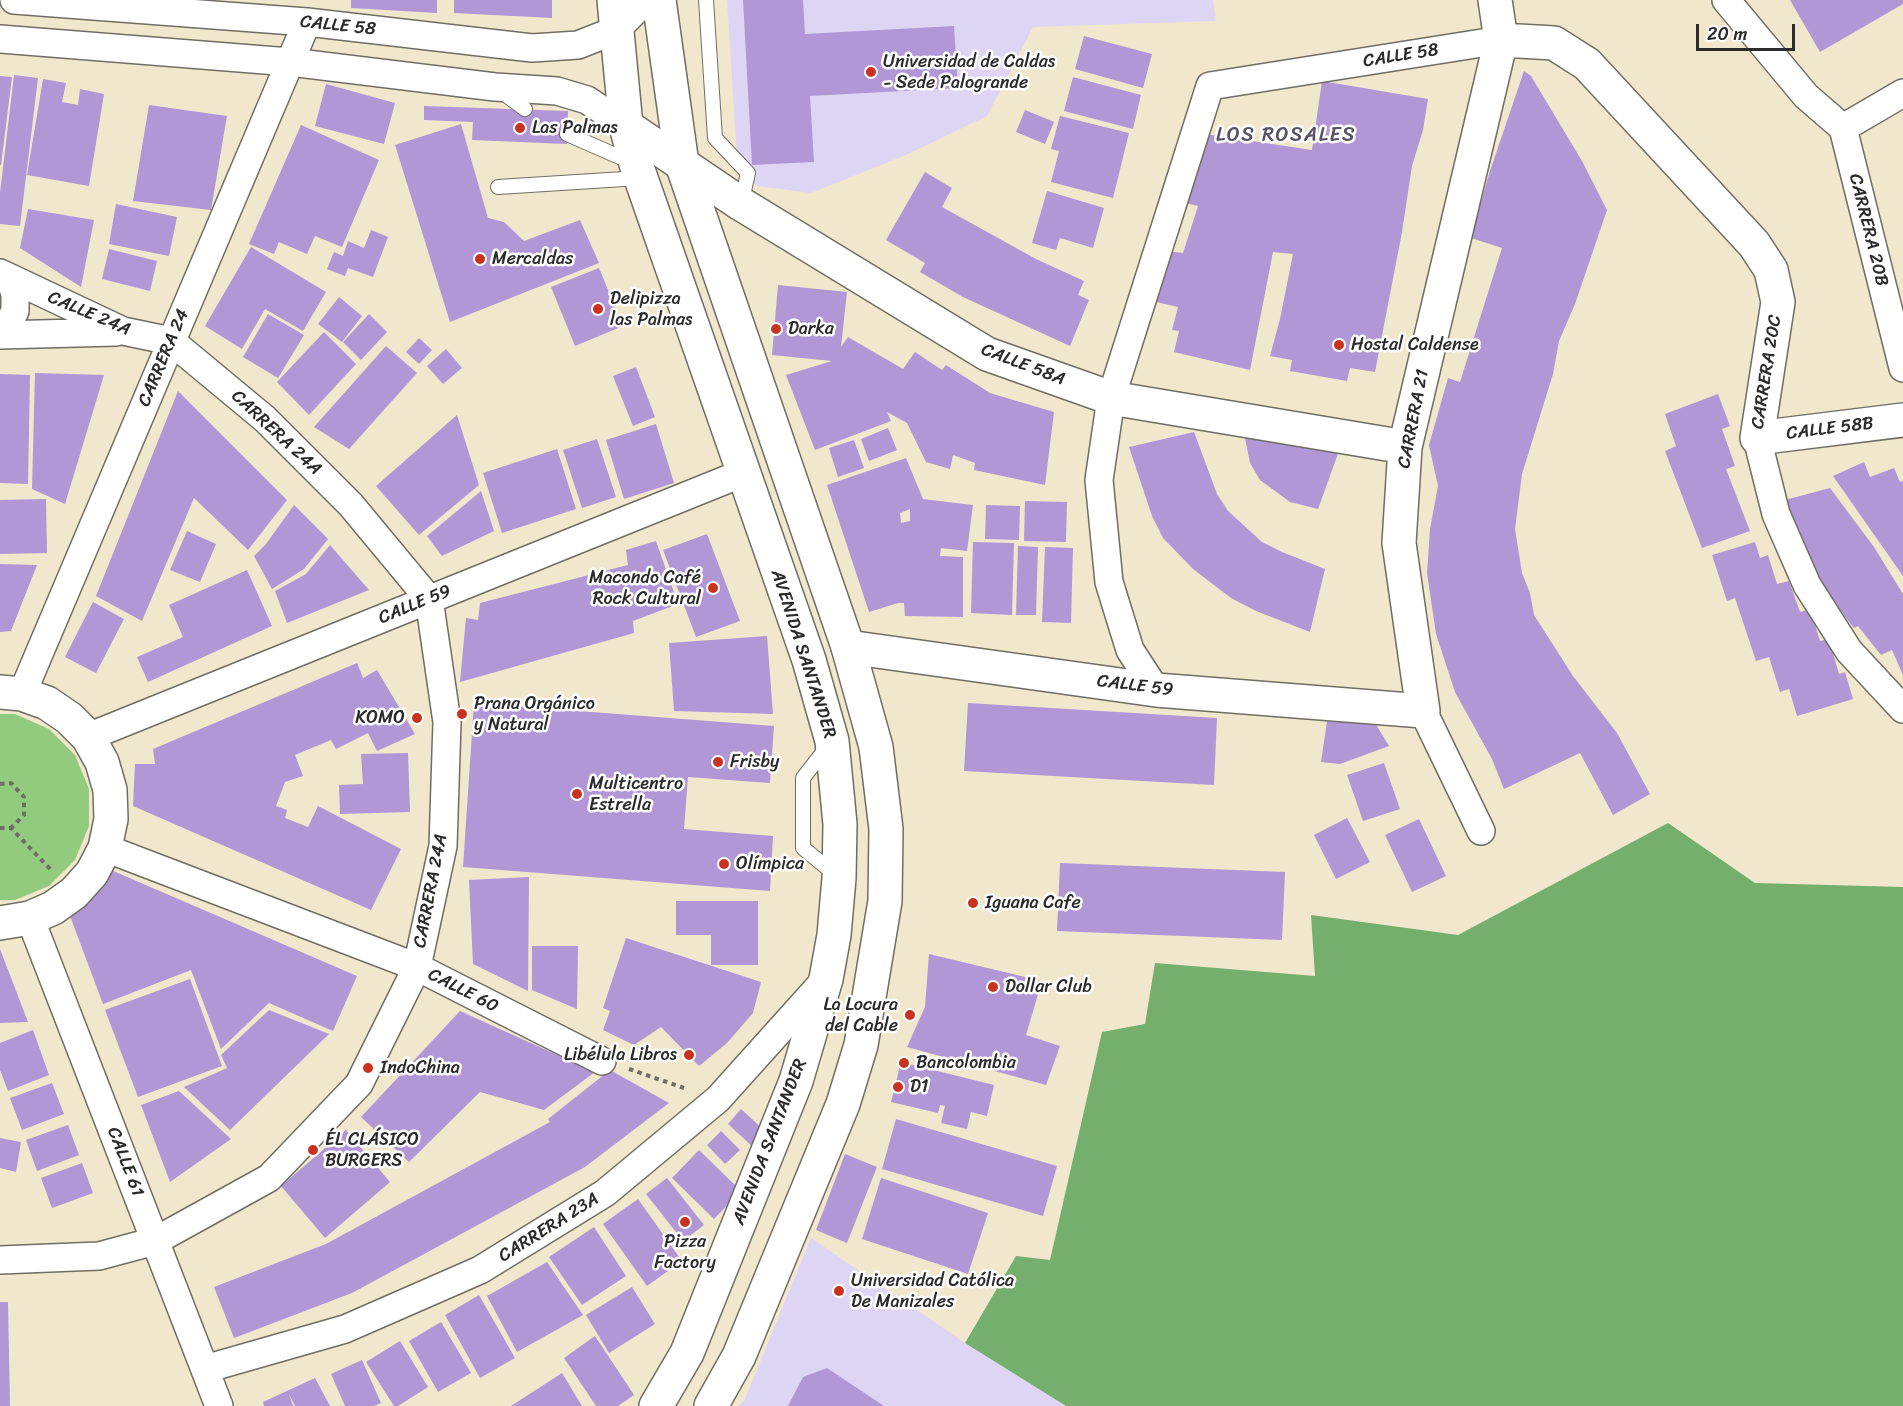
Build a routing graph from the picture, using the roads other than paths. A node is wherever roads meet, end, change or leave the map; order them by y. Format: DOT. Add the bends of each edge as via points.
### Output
graph roads {
  1 [pos="14,0"];
  2 [pos="646,0"];
  3 [pos="659,0"];
  4 [pos="706,0"];
  5 [pos="1495,0"];
  6 [pos="1726,0"];
  7 [pos="615,15"];
  8 [pos="307,22"];
  9 [pos="0,39"];
  10 [pos="1501,40"];
  11 [pos="290,62"];
  12 [pos="1587,64"];
  13 [pos="495,87"];
  14 [pos="1903,93"];
  15 [pos="525,109"];
  16 [pos="626,126"];
  17 [pos="1843,128"];
  18 [pos="567,134"];
  19 [pos="682,164"];
  20 [pos="638,171"];
  21 [pos="498,187"];
  22 [pos="741,204"];
  23 [pos="5,276"];
  24 [pos="0,330"];
  25 [pos="123,331"];
  26 [pos="0,335"];
  27 [pos="171,340"];
  28 [pos="1903,368"];
  29 [pos="1111,398"];
  30 [pos="1903,420"];
  31 [pos="1757,438"];
  32 [pos="1405,447"];
  33 [pos="743,473"];
  34 [pos="429,599"];
  35 [pos="848,647"];
  36 [pos="1156,690"];
  37 [pos="11,693"];
  38 [pos="1903,709"];
  39 [pos="1423,711"];
  40 [pos="88,736"];
  41 [pos="1481,831"];
  42 [pos="105,848"];
  43 [pos="15,920"];
  44 [pos="417,967"];
  45 [pos="826,980"];
  46 [pos="602,1061"];
  47 [pos="155,1240"];
  48 [pos="0,1260"];
  49 [pos="205,1369"];
  50 [pos="219,1406"];
  51 [pos="656,1406"];
  52 [pos="711,1406"];
  1 -- 8 [label="street, CALLE 58"];
  2 -- 7 [label="street, CALLE 58"];
  3 -- 19 [label="street"];
  4 -- 22 [label="lane" via="715,138 748,172"];
  5 -- 10 [label="street, CARRERA 21"];
  6 -- 17 [label="street" via="1806,96"];
  7 -- 8 [label="street, CALLE 58" via="578,45 532,48"];
  7 -- 16 [label="street, AVENIDA SANTANDER"];
  8 -- 11 [label="street, CARRERA 24"];
  9 -- 11 [label="street"];
  10 -- 12 [label="street, CALLE 58" via="1554,43"];
  10 -- 29 [label="street, CALLE 58" via="1210,86"];
  10 -- 32 [label="street, CARRERA 21"];
  11 -- 13 [label="street"];
  11 -- 27 [label="street, CARRERA 24"];
  12 -- 31 [label="street, CARRERA 20C" via="1754,244 1771,270 1778,302"];
  13 -- 15 [label="lane"];
  13 -- 16 [label="street" via="557,91 587,100"];
  14 -- 17 [label="street"];
  16 -- 19 [label="street, CALLE 58A"];
  16 -- 20 [label="street, AVENIDA SANTANDER"];
  17 -- 28 [label="street, CARRERA 20B"];
  18 -- 20 [label="lane"];
  19 -- 22 [label="street, CALLE 58A"];
  19 -- 35 [label="street"];
  20 -- 21 [label="lane"];
  20 -- 33 [label="street, AVENIDA SANTANDER"];
  22 -- 29 [label="street, CALLE 58A" via="987,354"];
  23 -- 24 [label="street, CALLE 24A" via="15,294 15,311 7,326"];
  23 -- 25 [label="street, CALLE 24A"];
  25 -- 26 [label="street"];
  25 -- 27 [label="street, CALLE 24A"];
  27 -- 34 [label="street, CARRERA 24A" via="265,419 351,505"];
  27 -- 37 [label="street, CARRERA 24"];
  29 -- 32 [label="street, CALLE 58A"];
  29 -- 36 [label="street" via="1099,480 1109,582 1130,650"];
  30 -- 31 [label="street, CALLE 58B"];
  31 -- 38 [label="street, CARRERA 20C" via="1776,514 1807,585 1849,651"];
  32 -- 39 [label="street, CARRERA 21" via="1399,543"];
  33 -- 34 [label="street, CALLE 59"];
  33 -- 45 [label="street, AVENIDA SANTANDER" via="809,660 832,741 840,824 839,878"];
  34 -- 40 [label="street, CALLE 59"];
  34 -- 44 [label="street, CARRERA 24A" via="447,722 443,846"];
  35 -- 36 [label="street, CALLE 59"];
  35 -- 52 [label="street" via="876,747 886,829 885,902 861,1045 843,1104 740,1356"];
  36 -- 39 [label="street, CALLE 59"];
  37 -- 40 [label="street" via="47,703"];
  39 -- 41 [label="street, CARRERA 21"];
  40 -- 42 [label="street" via="102,762 110,790 111,819"];
  42 -- 43 [label="street" via="92,873 74,893 53,908"];
  42 -- 44 [label="street, CALLE 60"];
  43 -- 47 [label="street, CALLE 61"];
  44 -- 46 [label="street, CALLE 60"];
  44 -- 47 [label="street, CARRERA 24A" via="359,1084 269,1178"];
  45 -- 49 [label="street, CARRERA 23A" via="718,1099 605,1193 480,1270 345,1329"];
  45 -- 51 [label="street, AVENIDA SANTANDER" via="796,1081 737,1229 687,1353"];
  47 -- 48 [label="street, CARRERA 24A" via="99,1256"];
  47 -- 49 [label="street, CALLE 61"];
  49 -- 50 [label="street, CALLE 61"];
}
